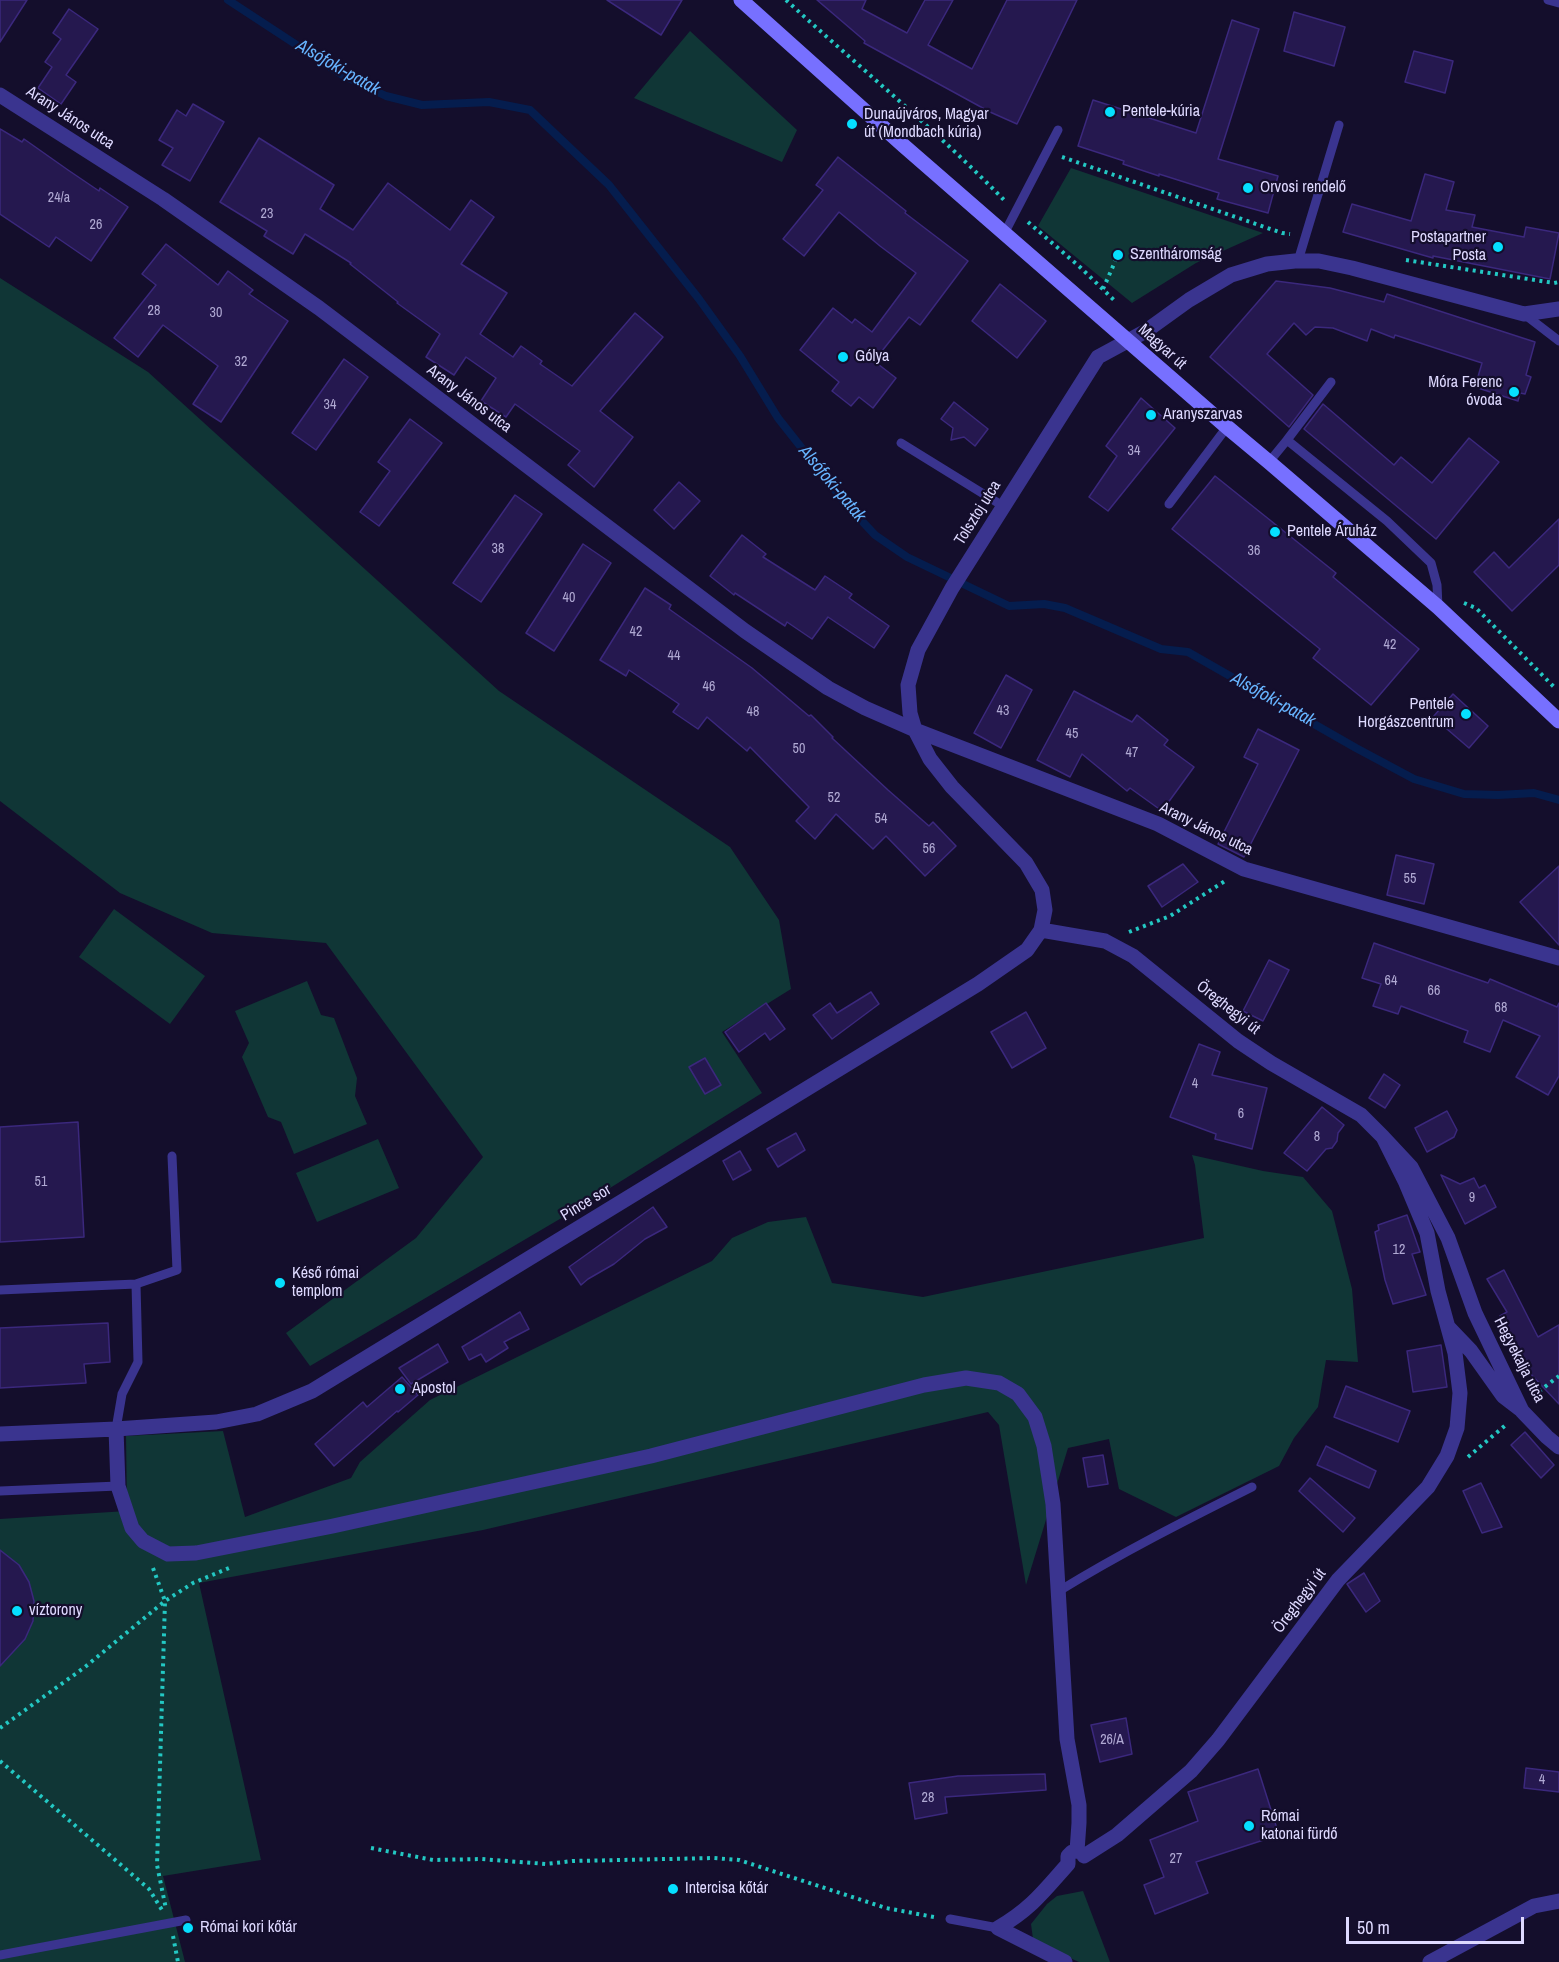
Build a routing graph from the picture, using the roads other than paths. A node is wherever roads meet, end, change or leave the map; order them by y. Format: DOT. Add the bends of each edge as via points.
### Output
graph roads {
  1 [pos="741,0"];
  2 [pos="1548,0"];
  3 [pos="1559,3"];
  4 [pos="0,95"];
  5 [pos="1340,125"];
  6 [pos="1058,130"];
  7 [pos="1004,234"];
  8 [pos="1298,261"];
  9 [pos="1559,309"];
  10 [pos="1524,314"];
  11 [pos="1128,340"];
  12 [pos="1559,341"];
  13 [pos="1331,382"];
  14 [pos="1227,428"];
  15 [pos="1287,440"];
  16 [pos="901,443"];
  17 [pos="1269,462"];
  18 [pos="1169,504"];
  19 [pos="1003,506"];
  20 [pos="1438,607"];
  21 [pos="1559,721"];
  22 [pos="915,730"];
  23 [pos="1041,930"];
  24 [pos="1559,958"];
  25 [pos="1383,1137"];
  26 [pos="172,1156"];
  27 [pos="136,1284"];
  28 [pos="0,1290"];
  29 [pos="1475,1313"];
  30 [pos="1448,1326"];
  31 [pos="1522,1411"];
  32 [pos="116,1429"];
  33 [pos="0,1434"];
  34 [pos="1559,1447"];
  35 [pos="118,1486"];
  36 [pos="1252,1488"];
  37 [pos="0,1491"];
  38 [pos="1059,1592"];
  39 [pos="1081,1853"];
  40 [pos="1559,1901"];
  41 [pos="950,1919"];
  42 [pos="186,1920"];
  43 [pos="998,1928"];
  44 [pos="0,1954"];
  45 [pos="1065,1962"];
  46 [pos="1430,1962"];
  1 -- 7 [label="street, Magyar út"];
  2 -- 3 [label="lane"];
  4 -- 22 [label="street, Arany János utca" via="163,199 319,308 745,631 828,688"];
  5 -- 8 [label="lane"];
  6 -- 7 [label="lane"];
  7 -- 11 [label="street, Magyar út"];
  8 -- 10 [label="street, Tolsztoj utca" via="1352,268"];
  8 -- 11 [label="street, Tolsztoj utca" via="1267,264 1231,276"];
  9 -- 10 [label="street"];
  10 -- 12 [label="lane"];
  11 -- 14 [label="street, Magyar út"];
  11 -- 19 [label="street, Tolsztoj utca" via="1098,357"];
  13 -- 15 [label="lane"];
  14 -- 17 [label="street, Magyar út"];
  14 -- 18 [label="lane"];
  15 -- 17 [label="lane"];
  15 -- 20 [label="lane" via="1387,521 1431,563"];
  16 -- 19 [label="lane"];
  17 -- 20 [label="street, Magyar út"];
  19 -- 22 [label="street, Tolsztoj utca" via="918,650 908,685"];
  20 -- 21 [label="street, Magyar út"];
  22 -- 23 [label="street" via="930,759 952,787 1026,863 1042,890 1045,909"];
  22 -- 24 [label="street, Arany János utca" via="1158,824 1244,869"];
  23 -- 25 [label="street, Öreghegyi út" via="1105,941 1133,956 1238,1041 1361,1115"];
  23 -- 32 [label="street, Pince sor" via="1027,950 978,984 312,1391 257,1414 216,1422"];
  25 -- 29 [label="street, Öreghegyi út" via="1411,1167 1448,1238"];
  25 -- 30 [label="street, Öreghegyi út" via="1427,1233"];
  26 -- 27 [label="lane" via="177,1270"];
  27 -- 28 [label="lane"];
  27 -- 32 [label="lane" via="138,1362 122,1394"];
  29 -- 31 [label="street, Hegyekalja utca"];
  30 -- 31 [label="street, Öreghegyi út" via="1503,1396"];
  30 -- 39 [label="street, Öreghegyi út" via="1460,1393 1457,1428 1447,1456 1428,1487 1338,1580 1191,1771 1117,1835"];
  31 -- 34 [label="street, Hegyekalja utca"];
  32 -- 33 [label="street, Pince sor"];
  32 -- 35 [label="street"];
  35 -- 37 [label="lane"];
  35 -- 38 [label="street" via="132,1528 143,1541 168,1554 196,1553 651,1456 924,1384 966,1378 999,1383 1018,1394 1035,1417 1053,1504"];
  36 -- 38 [label="lane" via="1160,1534"];
  38 -- 39 [label="street" via="1068,1739"];
  39 -- 43 [label="street, Öreghegyi út" via="1072,1852 1068,1864 1041,1896 1018,1917"];
  40 -- 46 [label="street" via="1534,1906"];
  41 -- 43 [label="lane"];
  42 -- 44 [label="lane"];
  43 -- 45 [label="street"];
}
